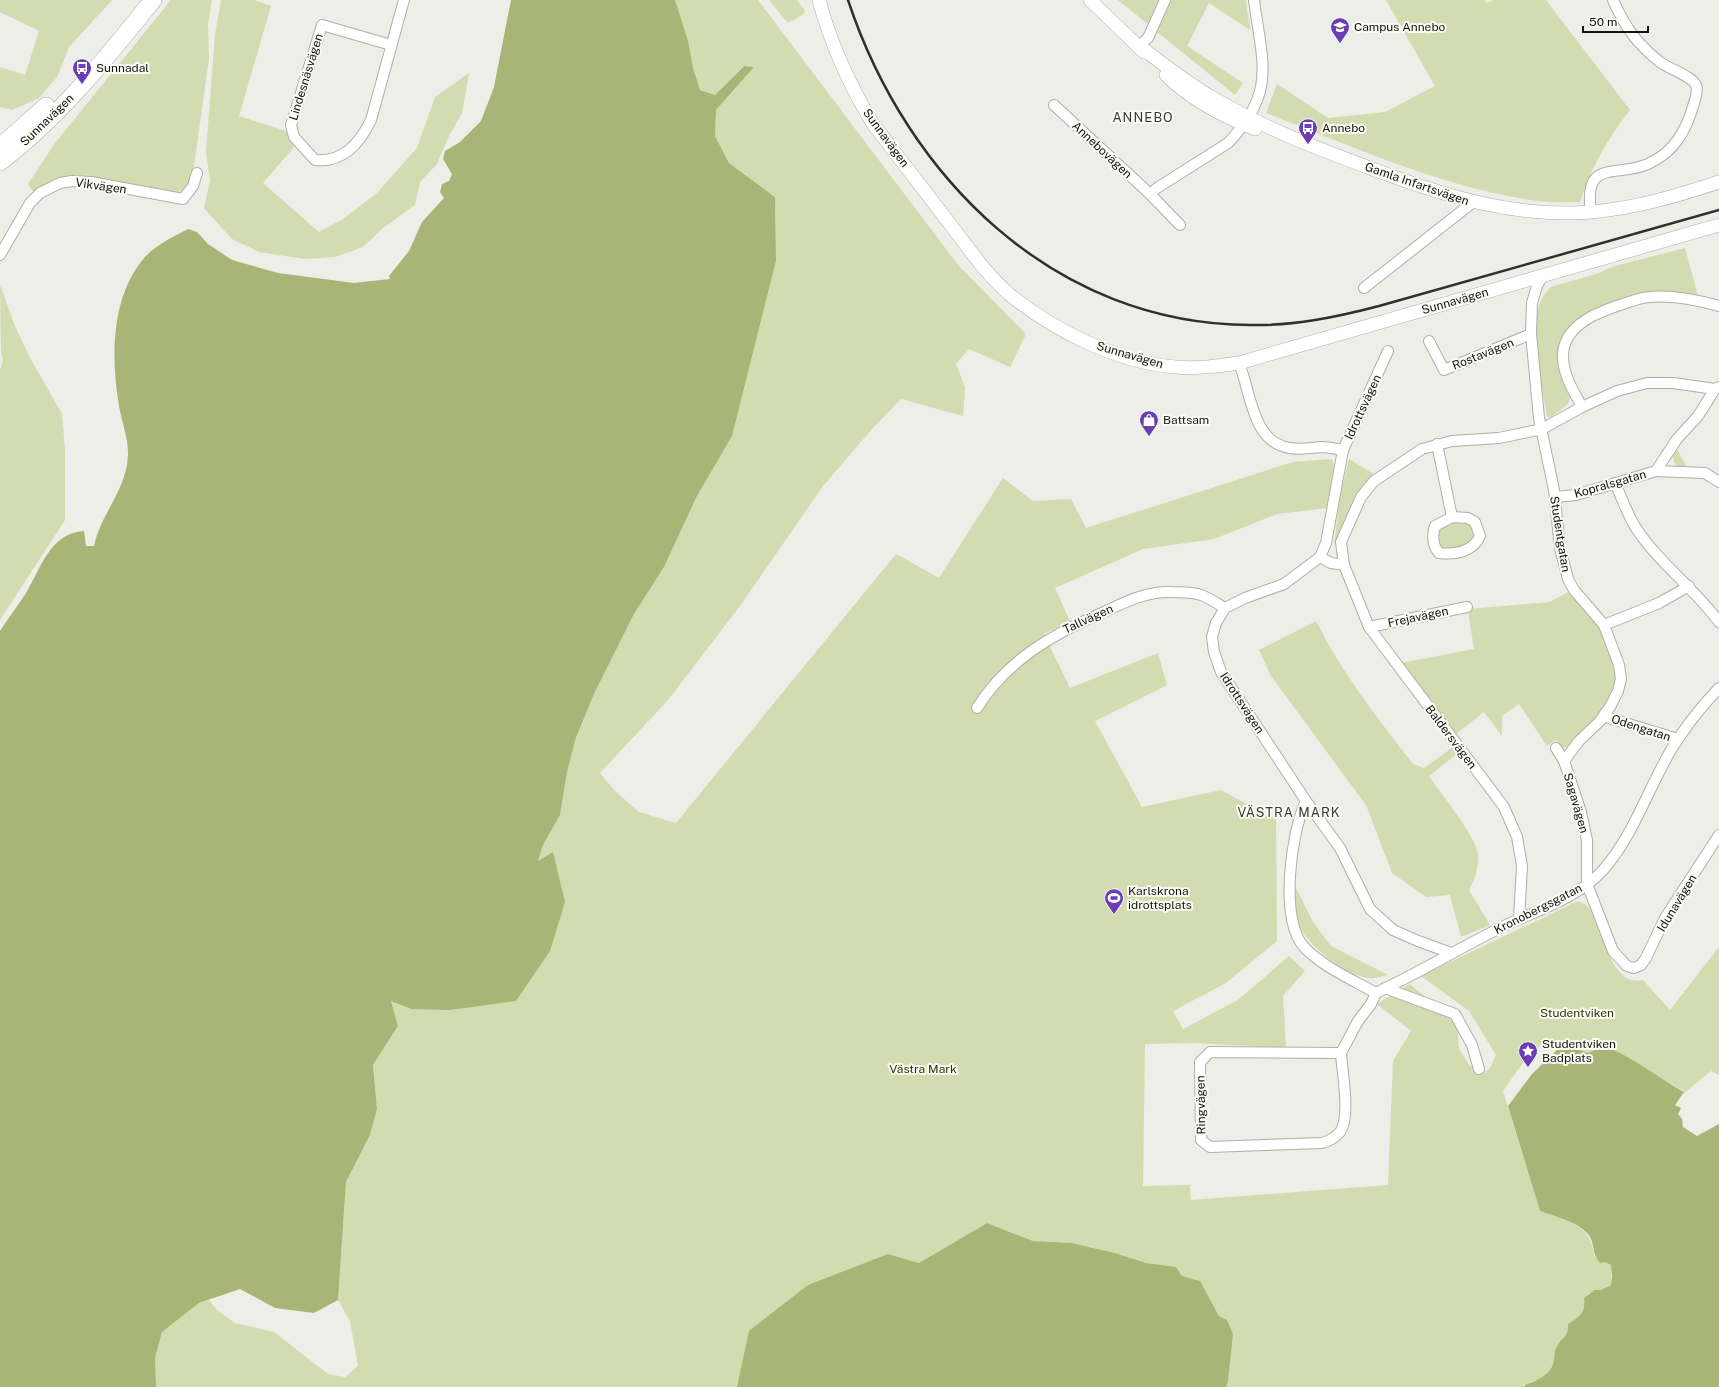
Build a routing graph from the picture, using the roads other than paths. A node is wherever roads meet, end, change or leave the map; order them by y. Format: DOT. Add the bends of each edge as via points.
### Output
graph roads {
  1 [pos="138,0"];
  2 [pos="153,0"];
  3 [pos="404,0"];
  4 [pos="819,0"];
  5 [pos="1090,0"];
  6 [pos="1165,0"];
  7 [pos="1254,0"];
  8 [pos="1613,0"];
  9 [pos="391,45"];
  10 [pos="1139,46"];
  11 [pos="1054,105"];
  12 [pos="1246,120"];
  13 [pos="0,147"];
  14 [pos="0,162"];
  15 [pos="197,173"];
  16 [pos="1719,182"];
  17 [pos="1150,194"];
  18 [pos="1472,202"];
  19 [pos="1591,212"];
  20 [pos="1180,225"];
  21 [pos="1719,225"];
  22 [pos="0,255"];
  23 [pos="1543,275"];
  24 [pos="1364,288"];
  25 [pos="1719,306"];
  26 [pos="1531,334"];
  27 [pos="1429,341"];
  28 [pos="1388,351"];
  29 [pos="1239,363"];
  30 [pos="1717,388"];
  31 [pos="1582,407"];
  32 [pos="1542,429"];
  33 [pos="1437,444"];
  34 [pos="1343,450"];
  35 [pos="1656,471"];
  36 [pos="1719,482"];
  37 [pos="1615,483"];
  38 [pos="1555,497"];
  39 [pos="1452,518"];
  40 [pos="1320,557"];
  41 [pos="1344,565"];
  42 [pos="1689,586"];
  43 [pos="1467,607"];
  44 [pos="1225,608"];
  45 [pos="1719,622"];
  46 [pos="1604,625"];
  47 [pos="1369,627"];
  48 [pos="1719,688"];
  49 [pos="977,708"];
  50 [pos="1604,715"];
  51 [pos="1678,739"];
  52 [pos="1556,748"];
  53 [pos="1564,761"];
  54 [pos="1306,801"];
  55 [pos="1719,835"];
  56 [pos="1587,884"];
  57 [pos="1519,919"];
  58 [pos="1451,953"];
  59 [pos="1381,990"];
  60 [pos="1341,1053"];
  61 [pos="1478,1069"];
  1 -- 13 [label="highway, Sunnavägen" via="52,101"];
  2 -- 14 [label="highway, Sunnavägen" via="65,104 36,133"];
  3 -- 9 [label="street, Lindesnäsvägen"];
  4 -- 29 [label="main road, Sunnavägen" via="842,68 874,124 986,271 1009,293 1054,326 1110,352 1174,367 1205,368"];
  5 -- 10 [label="main road, Gamla Infartsvägen"];
  6 -- 10 [label="street" via="1148,38"];
  7 -- 12 [label="street" via="1264,76 1260,93"];
  8 -- 19 [label="street" via="1627,30 1662,64 1690,78 1696,85 1697,94 1685,130 1663,155 1634,169 1602,173 1594,180 1589,190"];
  9 -- 9 [label="street, Lindesnäsvägen" via="371,120 363,137 338,158 327,162 316,160 294,137 292,125 322,25"];
  10 -- 12 [label="main road, Gamla Infartsvägen" via="1180,88 1207,106"];
  11 -- 17 [label="street, Annebovägen"];
  12 -- 17 [label="street" via="1228,143"];
  12 -- 18 [label="main road, Gamla Infartsvägen" via="1261,131 1284,135 1414,184"];
  15 -- 22 [label="street, Vikvägen" via="194,186 183,199 91,182 67,181 54,185 30,203"];
  16 -- 19 [label="main road, Gamla Infartsvägen" via="1669,199"];
  17 -- 20 [label="street, Annebovägen"];
  18 -- 19 [label="main road, Gamla Infartsvägen" via="1537,212"];
  18 -- 24 [label="street"];
  21 -- 23 [label="main road, Sunnavägen"];
  23 -- 26 [label="street, Studentgatan" via="1532,303"];
  23 -- 29 [label="main road, Sunnavägen"];
  25 -- 31 [label="street" via="1698,300 1649,297 1616,306 1594,315 1577,326 1567,339 1563,355 1564,374"];
  26 -- 27 [label="street, Rostavägen" via="1444,370"];
  26 -- 32 [label="street, Studentgatan"];
  28 -- 34 [label="street, Idrottsvägen"];
  29 -- 34 [label="street" via="1256,416 1263,432 1271,440 1292,449 1324,447"];
  30 -- 31 [label="street, Baldersvägen" via="1647,383 1617,391"];
  30 -- 35 [label="street, Kopralsgatan" via="1698,416 1677,439"];
  31 -- 32 [label="street, Baldersvägen"];
  32 -- 33 [label="street, Baldersvägen" via="1499,438"];
  32 -- 38 [label="street, Studentgatan"];
  33 -- 39 [label="street"];
  33 -- 41 [label="street, Baldersvägen" via="1422,448 1374,481 1361,497 1341,542"];
  34 -- 40 [label="street, Idrottsvägen" via="1326,543"];
  35 -- 36 [label="street" via="1705,473"];
  35 -- 37 [label="street, Kopralsgatan"];
  37 -- 38 [label="street, Kopralsgatan" via="1576,495"];
  37 -- 42 [label="street" via="1636,527 1648,544"];
  38 -- 46 [label="street, Studentgatan" via="1560,548 1568,579 1574,590"];
  39 -- 39 [label="street" via="1435,526 1434,548 1439,552 1448,554 1470,549 1480,536 1475,522 1468,518"];
  40 -- 41 [label="street"];
  40 -- 44 [label="street" via="1284,584 1244,598"];
  41 -- 47 [label="street, Baldersvägen"];
  42 -- 45 [label="street"];
  42 -- 46 [label="street" via="1659,603"];
  43 -- 47 [label="street, Frejavägen"];
  44 -- 49 [label="street, Tallvägen" via="1201,595 1170,592 1145,595 1124,602 1060,631 1028,653 988,691"];
  44 -- 54 [label="street, Idrottsvägen" via="1216,622 1212,637 1221,672"];
  46 -- 50 [label="street, Studentgatan" via="1619,665 1621,679 1618,691"];
  47 -- 57 [label="street, Baldersvägen" via="1504,807 1517,836 1522,866"];
  48 -- 51 [label="street, Kronobergsgatan"];
  50 -- 51 [label="street, Odengatan"];
  50 -- 53 [label="street, Studentgatan"];
  51 -- 56 [label="street, Kronobergsgatan" via="1635,822 1604,869"];
  52 -- 53 [label="street, Sagavägen"];
  53 -- 56 [label="street, Sagavägen" via="1581,812 1587,840"];
  54 -- 58 [label="street, Idrottsvägen" via="1340,848 1370,909 1393,930"];
  54 -- 59 [label="street" via="1301,812 1290,865 1289,895 1294,924 1302,945 1330,967"];
  55 -- 56 [label="street, Idunavägen" via="1665,918 1646,958 1641,965 1634,968 1626,966 1613,951"];
  56 -- 57 [label="street, Kronobergsgatan"];
  57 -- 58 [label="street, Kronobergsgatan"];
  58 -- 59 [label="street, Kronobergsgatan"];
  59 -- 60 [label="street" via="1358,1021"];
  59 -- 61 [label="street" via="1455,1014 1472,1046"];
  60 -- 60 [label="street, Ringvägen" via="1210,1052 1200,1062 1201,1140 1210,1147 1322,1143 1332,1139 1340,1131 1345,1120"];
}
